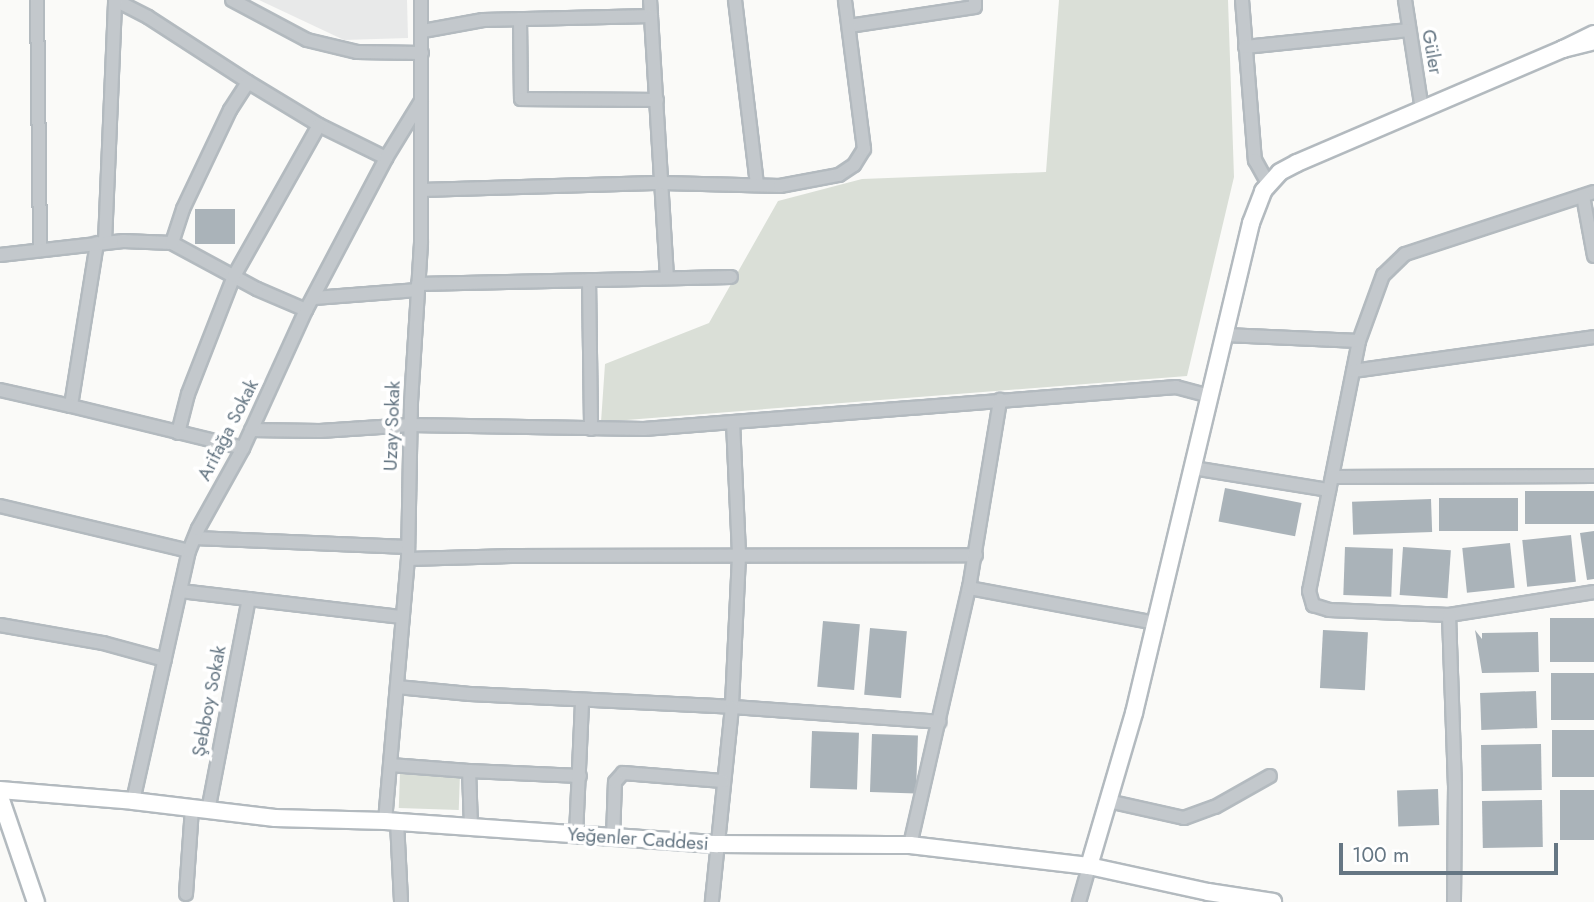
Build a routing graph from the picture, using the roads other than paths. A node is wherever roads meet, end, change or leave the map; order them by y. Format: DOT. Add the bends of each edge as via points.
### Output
graph roads {
  1 [pos="37,0"];
  2 [pos="50,0"];
  3 [pos="118,0"];
  4 [pos="232,0"];
  5 [pos="421,0"];
  6 [pos="650,0"];
  7 [pos="735,0"];
  8 [pos="845,0"];
  9 [pos="975,0"];
  10 [pos="1242,0"];
  11 [pos="1405,0"];
  12 [pos="651,16"];
  13 [pos="520,19"];
  14 [pos="849,26"];
  15 [pos="1409,30"];
  16 [pos="422,31"];
  17 [pos="1594,34"];
  18 [pos="1594,41"];
  19 [pos="1245,47"];
  20 [pos="1563,49"];
  21 [pos="422,53"];
  22 [pos="248,82"];
  23 [pos="422,100"];
  24 [pos="657,100"];
  25 [pos="1422,110"];
  26 [pos="319,125"];
  27 [pos="386,158"];
  28 [pos="663,183"];
  29 [pos="1269,185"];
  30 [pos="757,186"];
  31 [pos="421,190"];
  32 [pos="1588,194"];
  33 [pos="101,243"];
  34 [pos="172,243"];
  35 [pos="40,248"];
  36 [pos="0,255"];
  37 [pos="1594,256"];
  38 [pos="234,276"];
  39 [pos="731,277"];
  40 [pos="667,278"];
  41 [pos="589,280"];
  42 [pos="418,287"];
  43 [pos="314,298"];
  44 [pos="306,310"];
  45 [pos="1225,335"];
  46 [pos="1594,337"];
  47 [pos="1359,341"];
  48 [pos="1353,371"];
  49 [pos="0,390"];
  50 [pos="1210,396"];
  51 [pos="1000,400"];
  52 [pos="71,406"];
  53 [pos="733,422"];
  54 [pos="411,425"];
  55 [pos="591,429"];
  56 [pos="251,430"];
  57 [pos="178,433"];
  58 [pos="243,448"];
  59 [pos="1193,468"];
  60 [pos="1594,476"];
  61 [pos="1331,484"];
  62 [pos="0,506"];
  63 [pos="195,538"];
  64 [pos="190,551"];
  65 [pos="408,553"];
  66 [pos="739,555"];
  67 [pos="976,555"];
  68 [pos="969,588"];
  69 [pos="180,591"];
  70 [pos="1594,592"];
  71 [pos="249,599"];
  72 [pos="1449,615"];
  73 [pos="402,617"];
  74 [pos="1156,623"];
  75 [pos="0,625"];
  76 [pos="166,660"];
  77 [pos="397,687"];
  78 [pos="582,701"];
  79 [pos="732,708"];
  80 [pos="939,722"];
  81 [pos="390,765"];
  82 [pos="469,771"];
  83 [pos="580,776"];
  84 [pos="1270,776"];
  85 [pos="723,781"];
  86 [pos="0,790"];
  87 [pos="0,797"];
  88 [pos="133,801"];
  89 [pos="1108,801"];
  90 [pos="200,810"];
  91 [pos="391,822"];
  92 [pos="471,827"];
  93 [pos="576,835"];
  94 [pos="613,838"];
  95 [pos="717,844"];
  96 [pos="911,845"];
  97 [pos="1090,866"];
  98 [pos="187,894"];
  99 [pos="36,902"];
  100 [pos="401,902"];
  101 [pos="712,902"];
  102 [pos="1079,902"];
  103 [pos="1273,902"];
  104 [pos="1454,902"];
  1 -- 2 [label="street"];
  1 -- 35 [label="street"];
  3 -- 22 [label="street"];
  3 -- 33 [label="street"];
  4 -- 21 [label="street" via="307,40 357,52"];
  5 -- 16 [label="street, Uzay Sokak"];
  6 -- 12 [label="street"];
  7 -- 30 [label="street"];
  8 -- 14 [label="street"];
  9 -- 14 [label="street" via="975,7"];
  10 -- 19 [label="street"];
  11 -- 15 [label="street, Güler"];
  12 -- 13 [label="street"];
  12 -- 24 [label="street"];
  13 -- 16 [label="street" via="483,20"];
  13 -- 24 [label="street" via="521,99"];
  14 -- 30 [label="street" via="864,149 839,175"];
  15 -- 19 [label="street"];
  15 -- 25 [label="street, Güler"];
  16 -- 21 [label="street, Uzay Sokak"];
  17 -- 20 [label="street"];
  18 -- 20 [label="street"];
  19 -- 29 [label="street" via="1255,160"];
  20 -- 25 [label="street"];
  21 -- 23 [label="street, Uzay Sokak"];
  22 -- 26 [label="street"];
  22 -- 34 [label="street" via="206,160"];
  23 -- 27 [label="street, Arifağa Sokak"];
  23 -- 31 [label="street, Uzay Sokak"];
  24 -- 28 [label="street"];
  25 -- 29 [label="street" via="1297,163"];
  26 -- 27 [label="street"];
  26 -- 38 [label="street"];
  27 -- 43 [label="street, Arifağa Sokak"];
  28 -- 30 [label="street"];
  28 -- 31 [label="street"];
  28 -- 40 [label="street"];
  29 -- 45 [label="street" via="1251,223"];
  31 -- 42 [label="street, Uzay Sokak"];
  32 -- 37 [label="street"];
  32 -- 47 [label="street" via="1405,254 1383,275"];
  33 -- 34 [label="street"];
  33 -- 35 [label="street"];
  33 -- 52 [label="street"];
  34 -- 38 [label="street"];
  35 -- 36 [label="street"];
  38 -- 44 [label="street"];
  38 -- 57 [label="street" via="188,394"];
  39 -- 40 [label="street"];
  40 -- 41 [label="street"];
  41 -- 42 [label="street"];
  41 -- 55 [label="street"];
  42 -- 43 [label="street"];
  42 -- 54 [label="street, Uzay Sokak"];
  43 -- 44 [label="street, Arifağa Sokak"];
  44 -- 56 [label="street, Arifağa Sokak"];
  45 -- 47 [label="street"];
  45 -- 50 [label="street"];
  46 -- 48 [label="street"];
  47 -- 48 [label="street"];
  48 -- 61 [label="street"];
  49 -- 52 [label="street"];
  50 -- 51 [label="street" via="1176,387"];
  50 -- 59 [label="street"];
  51 -- 53 [label="street"];
  51 -- 67 [label="street"];
  52 -- 57 [label="street"];
  53 -- 55 [label="street"];
  53 -- 66 [label="street"];
  54 -- 55 [label="street"];
  54 -- 56 [label="street"];
  54 -- 65 [label="street, Uzay Sokak"];
  56 -- 58 [label="street, Arifağa Sokak"];
  57 -- 58 [label="street"];
  58 -- 63 [label="street, Arifağa Sokak"];
  59 -- 61 [label="street"];
  59 -- 74 [label="street"];
  60 -- 61 [label="street"];
  61 -- 72 [label="street" via="1309,591 1313,605 1329,610"];
  62 -- 64 [label="street"];
  63 -- 64 [label="street, Arifağa Sokak"];
  63 -- 65 [label="street"];
  64 -- 69 [label="street, Arifağa Sokak"];
  65 -- 66 [label="street"];
  65 -- 73 [label="street, Uzay Sokak"];
  66 -- 67 [label="street"];
  66 -- 79 [label="street"];
  67 -- 68 [label="street"];
  68 -- 74 [label="street"];
  68 -- 80 [label="street"];
  69 -- 71 [label="street"];
  69 -- 76 [label="street, Arifağa Sokak"];
  70 -- 72 [label="street"];
  71 -- 73 [label="street"];
  71 -- 90 [label="street, Şebboy Sokak"];
  72 -- 104 [label="street"];
  73 -- 77 [label="street, Uzay Sokak"];
  74 -- 89 [label="street"];
  75 -- 76 [label="street" via="103,643"];
  76 -- 88 [label="street, Arifağa Sokak"];
  77 -- 78 [label="street"];
  77 -- 81 [label="street, Uzay Sokak"];
  78 -- 79 [label="street"];
  78 -- 83 [label="street"];
  79 -- 80 [label="street"];
  79 -- 85 [label="street"];
  80 -- 96 [label="street"];
  81 -- 82 [label="street"];
  81 -- 91 [label="street, Uzay Sokak"];
  82 -- 83 [label="street"];
  82 -- 92 [label="street"];
  83 -- 93 [label="street"];
  84 -- 89 [label="street" via="1198,816 1184,818"];
  85 -- 94 [label="street" via="623,773 615,782"];
  85 -- 95 [label="street"];
  86 -- 88 [label="street, Yeğenler Caddesi"];
  87 -- 99 [label="street"];
  88 -- 90 [label="street, Yeğenler Caddesi"];
  89 -- 97 [label="street"];
  90 -- 91 [label="street, Yeğenler Caddesi"];
  90 -- 98 [label="street, Şebboy Sokak"];
  91 -- 92 [label="street, Yeğenler Caddesi"];
  91 -- 100 [label="street, Uzay Sokak"];
  92 -- 93 [label="street, Yeğenler Caddesi"];
  93 -- 94 [label="street, Yeğenler Caddesi"];
  94 -- 95 [label="street, Yeğenler Caddesi"];
  95 -- 96 [label="street, Yeğenler Caddesi"];
  95 -- 101 [label="street"];
  96 -- 97 [label="street, Yeğenler Caddesi"];
  97 -- 102 [label="street"];
  97 -- 103 [label="street, Yeğenler Caddesi"];
}
